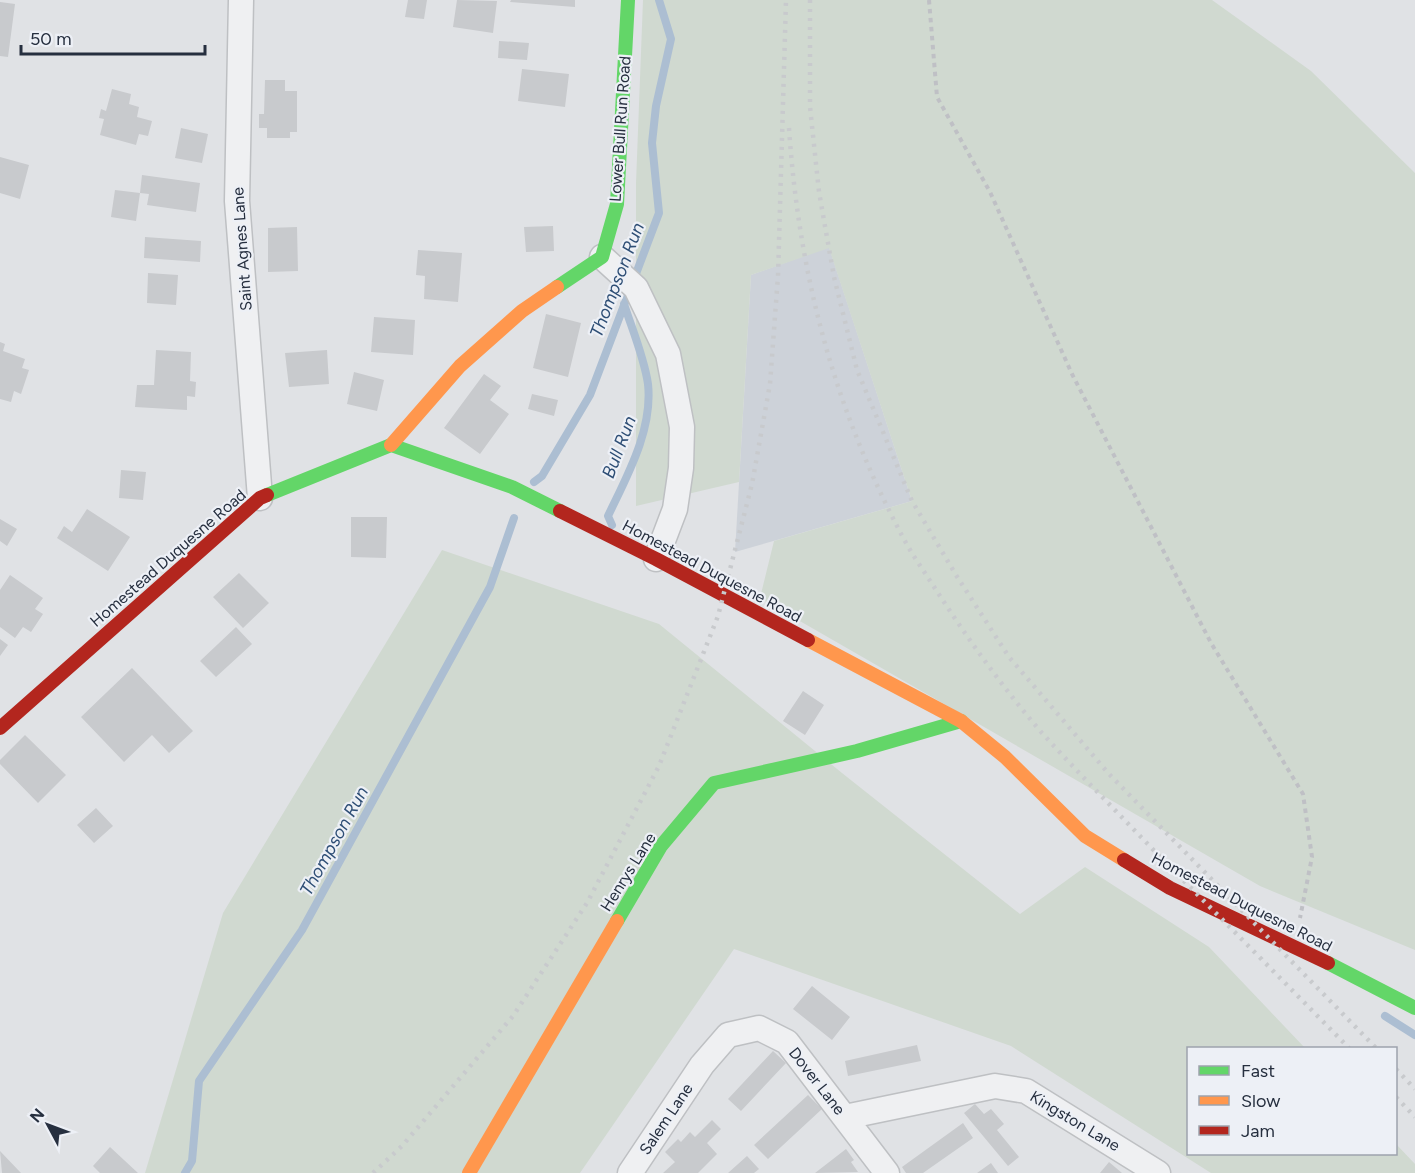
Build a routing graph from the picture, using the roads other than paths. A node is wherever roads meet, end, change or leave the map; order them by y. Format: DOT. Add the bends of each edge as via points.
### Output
graph roads {
  1 [pos="241,0"];
  2 [pos="628,0"];
  3 [pos="602,257"];
  4 [pos="391,445"];
  5 [pos="260,498"];
  6 [pos="656,559"];
  7 [pos="961,721"];
  8 [pos="0,728"];
  9 [pos="1415,1008"];
  10 [pos="702,1065"];
  11 [pos="845,1116"];
  12 [pos="469,1173"];
  13 [pos="630,1173"];
  14 [pos="887,1173"];
  15 [pos="1158,1173"];
  1 -- 5 [label="street, Saint Agnes Lane" via="237,201"];
  2 -- 3 [label="street, Lower Bull Run Road" via="617,204"];
  3 -- 4 [label="street" via="522,311 460,366"];
  3 -- 6 [label="street" via="630,283 668,354 682,427 675,509"];
  4 -- 5 [label="street, Homestead Duquesne Road"];
  4 -- 6 [label="street, Homestead Duquesne Road" via="512,488"];
  5 -- 8 [label="street, Homestead Duquesne Road"];
  6 -- 7 [label="street, Homestead Duquesne Road"];
  7 -- 9 [label="street, Homestead Duquesne Road" via="1085,836 1170,888"];
  7 -- 12 [label="street, Henrys Lane" via="856,751 714,783 661,846"];
  10 -- 11 [label="street, Dover Lane" via="728,1035 759,1028 787,1042"];
  10 -- 13 [label="street, Salem Lane"];
  11 -- 14 [label="street, Dover Lane"];
  11 -- 15 [label="street, Kingston Lane" via="994,1086 1026,1090"];
}
